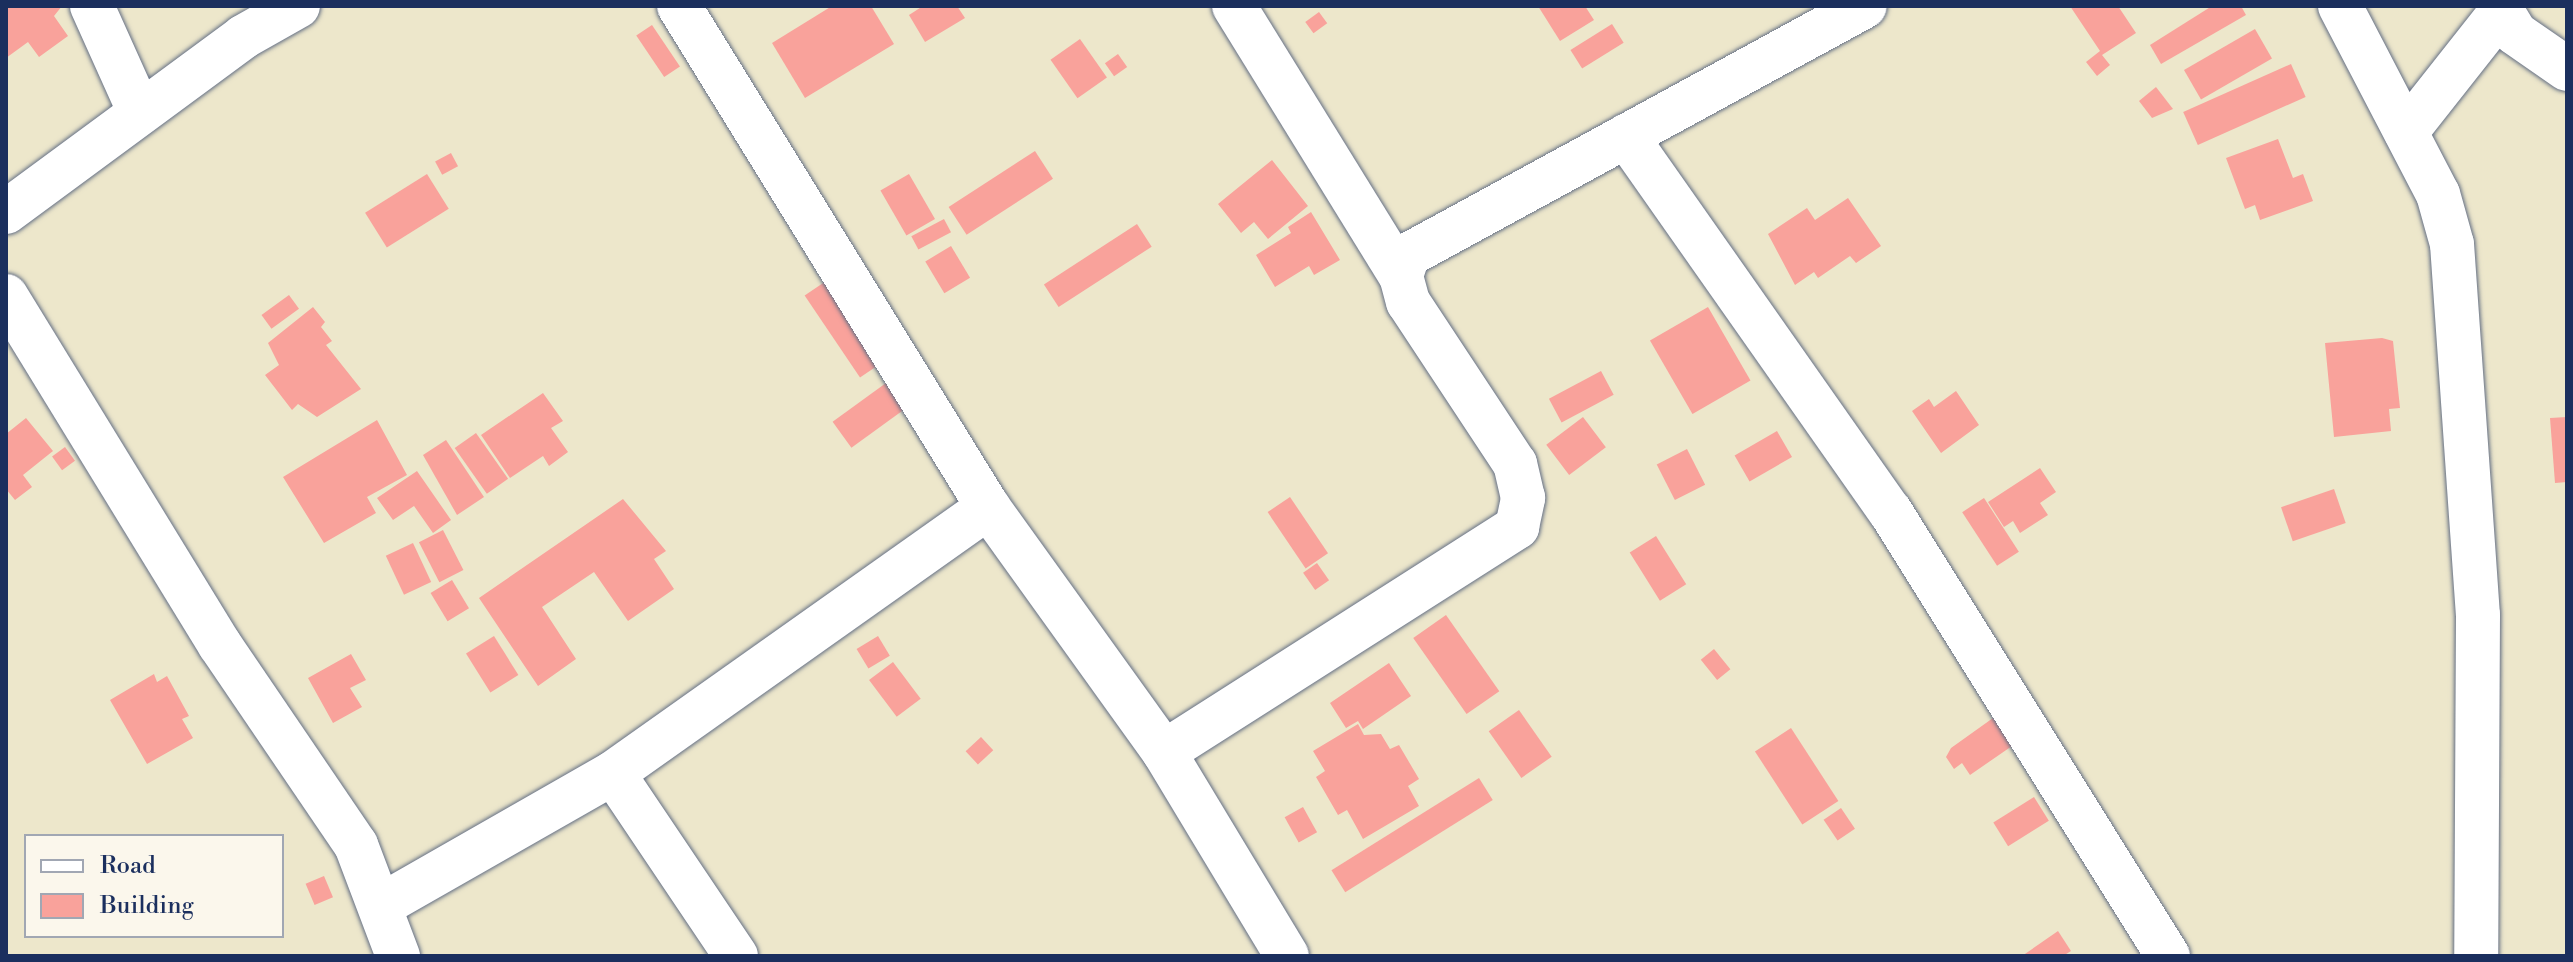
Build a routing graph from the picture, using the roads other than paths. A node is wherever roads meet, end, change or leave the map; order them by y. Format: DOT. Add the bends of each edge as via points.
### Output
graph roads {
  1 [pos="92,6"];
  2 [pos="298,6"];
  3 [pos="679,6"];
  4 [pos="1234,6"];
  5 [pos="1865,6"];
  6 [pos="2340,6"];
  7 [pos="2499,10"];
  8 [pos="2567,69"];
  9 [pos="140,113"];
  10 [pos="2406,132"];
  11 [pos="1626,136"];
  12 [pos="6,212"];
  13 [pos="1401,276"];
  14 [pos="6,296"];
  15 [pos="988,507"];
  16 [pos="1164,752"];
  17 [pos="613,773"];
  18 [pos="380,906"];
  19 [pos="398,956"];
  20 [pos="736,956"];
  21 [pos="1287,956"];
  22 [pos="2168,956"];
  23 [pos="2476,956"];
  1 -- 9 [label="street"];
  2 -- 9 [label="street" via="243,37"];
  3 -- 15 [label="street"];
  4 -- 13 [label="street"];
  5 -- 11 [label="street"];
  6 -- 10 [label="street"];
  7 -- 8 [label="street" via="2515,33"];
  7 -- 10 [label="street"];
  9 -- 12 [label="street"];
  10 -- 23 [label="street" via="2438,194 2452,244 2478,615"];
  11 -- 13 [label="street" via="1408,255"];
  11 -- 22 [label="street" via="1890,511"];
  13 -- 16 [label="street" via="1408,302 1515,464 1523,498 1517,527"];
  14 -- 18 [label="street" via="220,645 356,845"];
  15 -- 16 [label="street"];
  15 -- 17 [label="street"];
  16 -- 21 [label="street"];
  17 -- 18 [label="street"];
  17 -- 20 [label="street"];
  18 -- 19 [label="street"];
}
